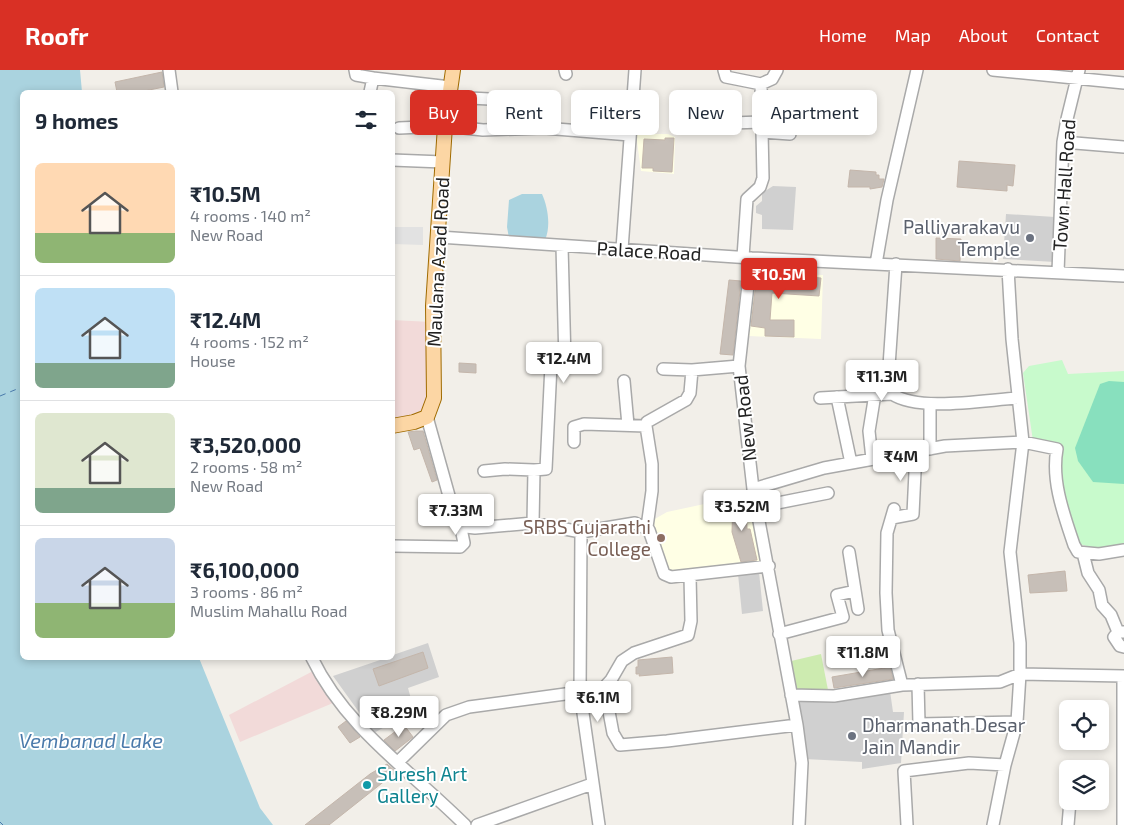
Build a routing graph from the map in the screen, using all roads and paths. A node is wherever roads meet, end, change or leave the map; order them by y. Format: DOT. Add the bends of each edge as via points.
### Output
graph roads {
  1 [pos="169,70"];
  2 [pos="355,70"];
  3 [pos="453,70"];
  4 [pos="635,70"];
  5 [pos="724,70"];
  6 [pos="777,70"];
  7 [pos="917,70"];
  8 [pos="993,70"];
  9 [pos="1079,74"];
  10 [pos="373,78"];
  11 [pos="1124,82"];
  12 [pos="761,84"];
  13 [pos="172,90"];
  14 [pos="370,90"];
  15 [pos="439,90"];
  16 [pos="450,90"];
  17 [pos="633,90"];
  18 [pos="761,90"];
  19 [pos="399,128"];
  20 [pos="410,128"];
  21 [pos="477,129"];
  22 [pos="571,130"];
  23 [pos="444,135"];
  24 [pos="630,135"];
  25 [pos="762,135"];
  26 [pos="1063,142"];
  27 [pos="1124,147"];
  28 [pos="395,160"];
  29 [pos="443,162"];
  30 [pos="439,237"];
  31 [pos="562,246"];
  32 [pos="622,249"];
  33 [pos="747,257"];
  34 [pos="876,264"];
  35 [pos="896,264"];
  36 [pos="1008,269"];
  37 [pos="1058,272"];
  38 [pos="1124,276"];
  39 [pos="739,366"];
  40 [pos="663,369"];
  41 [pos="692,370"];
  42 [pos="624,381"];
  43 [pos="875,394"];
  44 [pos="892,394"];
  45 [pos="837,397"];
  46 [pos="820,398"];
  47 [pos="1018,398"];
  48 [pos="930,404"];
  49 [pos="427,417"];
  50 [pos="395,425"];
  51 [pos="628,425"];
  52 [pos="646,426"];
  53 [pos="574,442"];
  54 [pos="1023,442"];
  55 [pos="930,449"];
  56 [pos="916,451"];
  57 [pos="872,459"];
  58 [pos="851,463"];
  59 [pos="534,470"];
  60 [pos="484,471"];
  61 [pos="753,489"];
  62 [pos="828,493"];
  63 [pos="757,507"];
  64 [pos="460,519"];
  65 [pos="533,523"];
  66 [pos="646,527"];
  67 [pos="581,532"];
  68 [pos="395,546"];
  69 [pos="1124,550"];
  70 [pos="849,552"];
  71 [pos="1084,553"];
  72 [pos="769,566"];
  73 [pos="690,576"];
  74 [pos="855,591"];
  75 [pos="858,609"];
  76 [pos="1121,632"];
  77 [pos="779,634"];
  78 [pos="1124,648"];
  79 [pos="313,660"];
  80 [pos="1020,674"];
  81 [pos="1124,676"];
  82 [pos="918,684"];
  83 [pos="902,685"];
  84 [pos="580,692"];
  85 [pos="599,693"];
  86 [pos="791,695"];
  87 [pos="1017,722"];
  88 [pos="797,725"];
  89 [pos="398,762"];
  90 [pos="1005,765"];
  91 [pos="592,784"];
  92 [pos="1124,797"];
  93 [pos="1069,810"];
  94 [pos="465,825"];
  95 [pos="477,825"];
  96 [pos="599,825"];
  97 [pos="799,825"];
  98 [pos="907,825"];
  99 [pos="993,825"];
  100 [pos="1068,825"];
  101 [pos="1123,825"];
  1 -- 13 [label="street"];
  2 -- 10 [label="street" via="356,75"];
  3 -- 16 [label="main road, Maulana Azad Road"];
  4 -- 17 [label="street"];
  5 -- 12 [label="street" via="726,77"];
  6 -- 12 [label="street" via="772,79"];
  7 -- 34 [label="street"];
  8 -- 9 [label="street"];
  9 -- 11 [label="street"];
  9 -- 26 [label="street, Town Hall Road"];
  10 -- 14 [label="street"];
  10 -- 15 [label="street"];
  12 -- 18 [label="street, New Road"];
  19 -- 20 [label="street"];
  21 -- 22 [label="street"];
  23 -- 29 [label="main road, Maulana Azad Road"];
  24 -- 32 [label="street"];
  25 -- 33 [label="street, New Road" via="763,178 760,187 747,199"];
  26 -- 27 [label="street"];
  26 -- 37 [label="street, Town Hall Road"];
  28 -- 29 [label="street"];
  29 -- 30 [label="main road, Maulana Azad Road"];
  30 -- 31 [label="street, Palace Road"];
  30 -- 49 [label="main road, Maulana Azad Road" via="433,306 434,398"];
  31 -- 32 [label="street, Palace Road"];
  31 -- 59 [label="street" via="565,362 551,365 546,469"];
  32 -- 33 [label="street, Palace Road"];
  33 -- 34 [label="street, Palace Road"];
  33 -- 39 [label="street, New Road"];
  34 -- 35 [label="street, Palace Road"];
  35 -- 36 [label="street, Palace Road"];
  35 -- 44 [label="street" via="889,366"];
  36 -- 37 [label="street, Palace Road"];
  36 -- 47 [label="street"];
  37 -- 38 [label="street, Palace Road"];
  39 -- 41 [label="street"];
  39 -- 61 [label="street, New Road"];
  40 -- 41 [label="street"];
  41 -- 52 [label="street" via="688,398 650,419"];
  42 -- 51 [label="street"];
  43 -- 44 [label="street"];
  43 -- 45 [label="street"];
  43 -- 57 [label="street" via="869,430"];
  44 -- 48 [label="street" via="910,403"];
  45 -- 46 [label="street"];
  45 -- 58 [label="street"];
  47 -- 48 [label="street"];
  47 -- 54 [label="street"];
  48 -- 55 [label="street"];
  49 -- 50 [label="main road"];
  49 -- 64 [label="street" via="451,503"];
  51 -- 52 [label="street"];
  51 -- 53 [label="street" via="584,424 574,427"];
  52 -- 66 [label="street" via="652,464 652,491"];
  54 -- 55 [label="street"];
  54 -- 71 [label="street" via="1057,449 1055,469 1060,499 1074,545 1078,552"];
  54 -- 80 [label="street" via="1010,552 1020,643"];
  55 -- 56 [label="street"];
  56 -- 57 [label="street"];
  56 -- 83 [label="street" via="913,514 893,513 887,533 888,621"];
  57 -- 58 [label="street"];
  58 -- 61 [label="street"];
  59 -- 60 [label="street"];
  59 -- 65 [label="street"];
  61 -- 63 [label="street, New Road"];
  62 -- 63 [label="street"];
  63 -- 72 [label="street, New Road"];
  64 -- 65 [label="street" via="466,527 474,528"];
  64 -- 68 [label="street" via="464,543 460,547"];
  65 -- 67 [label="street"];
  66 -- 67 [label="street" via="635,523"];
  66 -- 73 [label="street" via="664,574"];
  67 -- 84 [label="street"];
  69 -- 71 [label="street"];
  70 -- 74 [label="street"];
  71 -- 76 [label="street" via="1088,573 1099,590 1102,605"];
  72 -- 73 [label="street"];
  72 -- 77 [label="street, New Road"];
  73 -- 85 [label="street" via="688,636 634,653 622,661"];
  74 -- 75 [label="street"];
  74 -- 77 [label="street" via="837,595 843,617"];
  76 -- 78 [label="street" via="1114,637"];
  77 -- 86 [label="street, New Road"];
  79 -- 89 [label="street" via="352,718"];
  80 -- 81 [label="street"];
  80 -- 82 [label="street" via="1000,682"];
  80 -- 87 [label="street"];
  81 -- 92 [label="street" via="1121,730"];
  82 -- 83 [label="street"];
  82 -- 87 [label="street" via="919,724"];
  83 -- 86 [label="street" via="834,696"];
  84 -- 85 [label="street"];
  84 -- 89 [label="street" via="469,707 446,715"];
  84 -- 91 [label="street"];
  85 -- 88 [label="street" via="607,701 613,733 620,745"];
  86 -- 88 [label="street, New Road"];
  87 -- 90 [label="street"];
  88 -- 97 [label="street, New Road" via="802,763"];
  89 -- 94 [label="street"];
  90 -- 98 [label="street" via="969,763 904,771"];
  90 -- 99 [label="street"];
  91 -- 95 [label="street"];
  91 -- 96 [label="street"];
  92 -- 101 [label="street"];
  93 -- 100 [label="street"];
}
